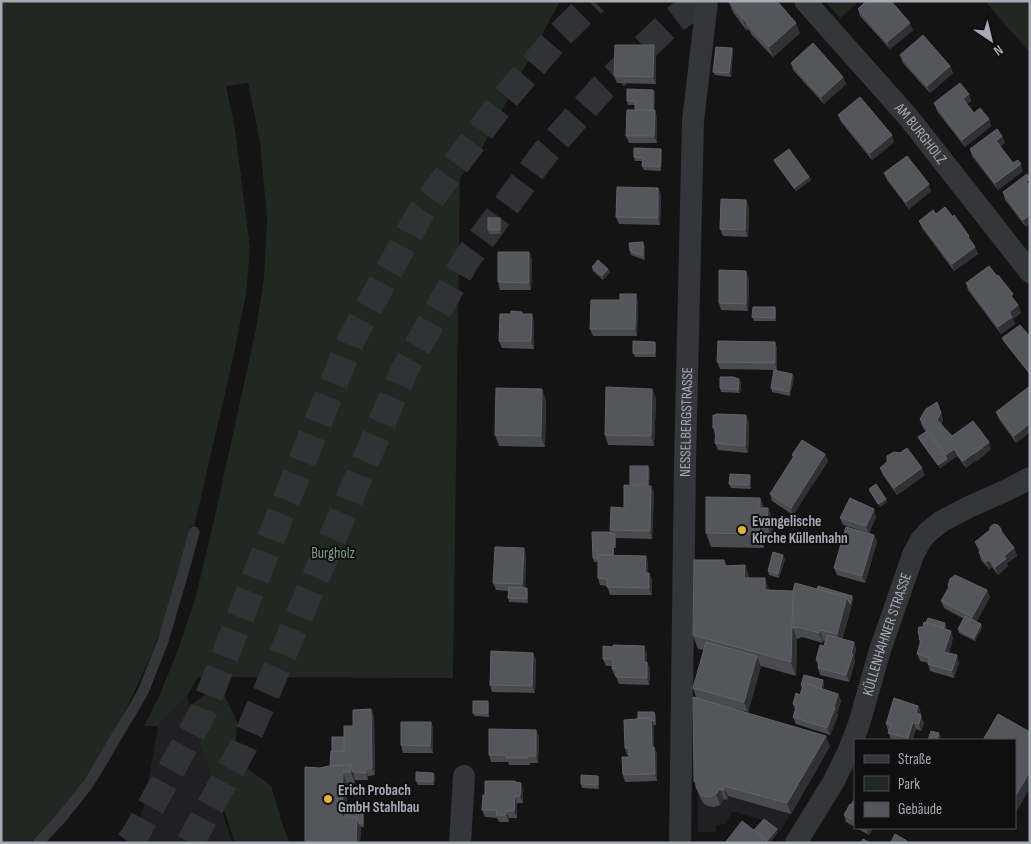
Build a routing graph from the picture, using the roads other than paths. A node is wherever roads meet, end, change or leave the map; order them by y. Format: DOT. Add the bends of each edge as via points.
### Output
graph roads {
  1 [pos="707,1"];
  2 [pos="805,1"];
  3 [pos="1030,272"];
  4 [pos="1030,478"];
  5 [pos="194,532"];
  6 [pos="464,776"];
  7 [pos="38,843"];
  8 [pos="460,843"];
  9 [pos="680,843"];
  10 [pos="796,843"];
  1 -- 9 [label="street, NESSELBERGSTRASSE" via="692,130"];
  2 -- 3 [label="street, AM BURGHOLZ" via="909,118"];
  4 -- 10 [label="street, KÜLLENHAHNER STRASSE" via="942,520 921,540 886,633 849,750"];
  5 -- 7 [label="lane" via="163,641 143,692 90,783"];
  6 -- 8 [label="street"];
}
